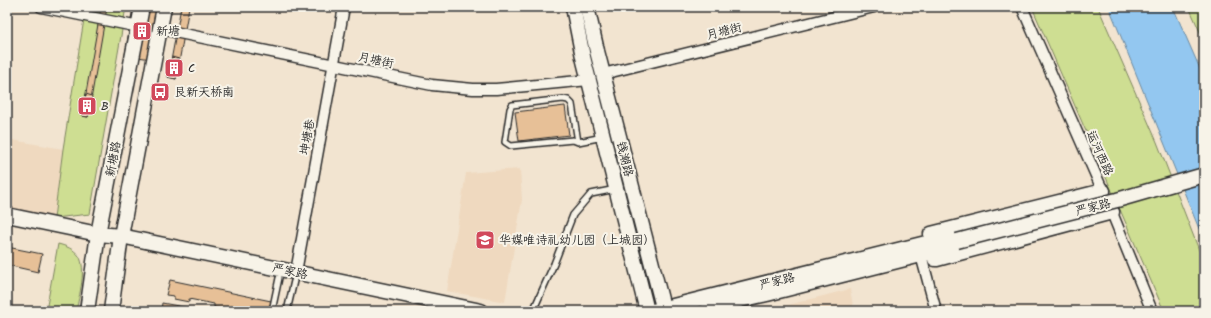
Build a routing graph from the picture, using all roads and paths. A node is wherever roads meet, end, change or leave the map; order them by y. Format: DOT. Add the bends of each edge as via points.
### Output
graph roads {
  1 [pos="41,7"];
  2 [pos="142,7"];
  3 [pos="164,7"];
  4 [pos="344,7"];
  5 [pos="573,7"];
  6 [pos="588,7"];
  7 [pos="874,7"];
  8 [pos="1022,7"];
  9 [pos="139,27"];
  10 [pos="160,29"];
  11 [pos="334,65"];
  12 [pos="603,74"];
  13 [pos="589,80"];
  14 [pos="603,137"];
  15 [pos="578,142"];
  16 [pos="1204,175"];
  17 [pos="616,189"];
  18 [pos="1103,191"];
  19 [pos="1112,212"];
  20 [pos="7,216"];
  21 [pos="98,234"];
  22 [pos="120,240"];
  23 [pos="957,241"];
  24 [pos="901,249"];
  25 [pos="921,255"];
  26 [pos="295,277"];
  27 [pos="279,278"];
  28 [pos="660,310"];
  29 [pos="86,311"];
  30 [pos="111,311"];
  31 [pos="272,311"];
  32 [pos="287,311"];
  33 [pos="434,311"];
  34 [pos="481,311"];
  35 [pos="533,311"];
  36 [pos="647,311"];
  37 [pos="693,311"];
  38 [pos="936,311"];
  39 [pos="1152,311"];
  1 -- 9 [label="street"];
  2 -- 9 [label="street, 新塘路"];
  3 -- 10 [label="street, 新塘路"];
  4 -- 11 [label="street, 坤塘巷"];
  5 -- 13 [label="street, 钱潮路"];
  6 -- 12 [label="street, 钱潮路"];
  7 -- 12 [label="street, 月塘街"];
  8 -- 18 [label="street, 运河西路"];
  9 -- 21 [label="street, 新塘路"];
  10 -- 11 [label="street, 月塘街"];
  10 -- 22 [label="street, 新塘路"];
  11 -- 13 [label="street, 月塘街" via="432,85 473,89"];
  11 -- 26 [label="street, 坤塘巷"];
  12 -- 28 [label="street, 钱潮路"];
  13 -- 14 [label="street, 钱潮路"];
  14 -- 15 [label="lane"];
  14 -- 17 [label="street, 钱潮路"];
  15 -- 15 [label="lane" via="572,104 568,100 512,105 505,142 511,146 573,140"];
  16 -- 23 [label="street, 严家路, bridge"];
  17 -- 35 [label="lane" via="591,194 573,215"];
  17 -- 36 [label="street, 钱潮路"];
  18 -- 19 [label="street, 运河西路"];
  18 -- 24 [label="street, 严家路" via="913,239"];
  19 -- 25 [label="street, 严家路" via="937,260"];
  19 -- 39 [label="street, 运河西路"];
  20 -- 21 [label="street, 严家路"];
  21 -- 22 [label="street, 严家路"];
  21 -- 29 [label="street, 新塘路"];
  22 -- 26 [label="street, 严家路"];
  22 -- 27 [label="street, 严家路"];
  22 -- 30 [label="street, 新塘路"];
  23 -- 24 [label="street, 严家路" via="942,239"];
  23 -- 25 [label="street, 严家路" via="946,248"];
  24 -- 28 [label="street, 严家路"];
  25 -- 37 [label="street, 严家路"];
  25 -- 38 [label="street"];
  26 -- 27 [label="street, 严家路"];
  26 -- 32 [label="lane"];
  26 -- 33 [label="street, 严家路"];
  26 -- 34 [label="street, 严家路"];
  27 -- 31 [label="lane"];
}
